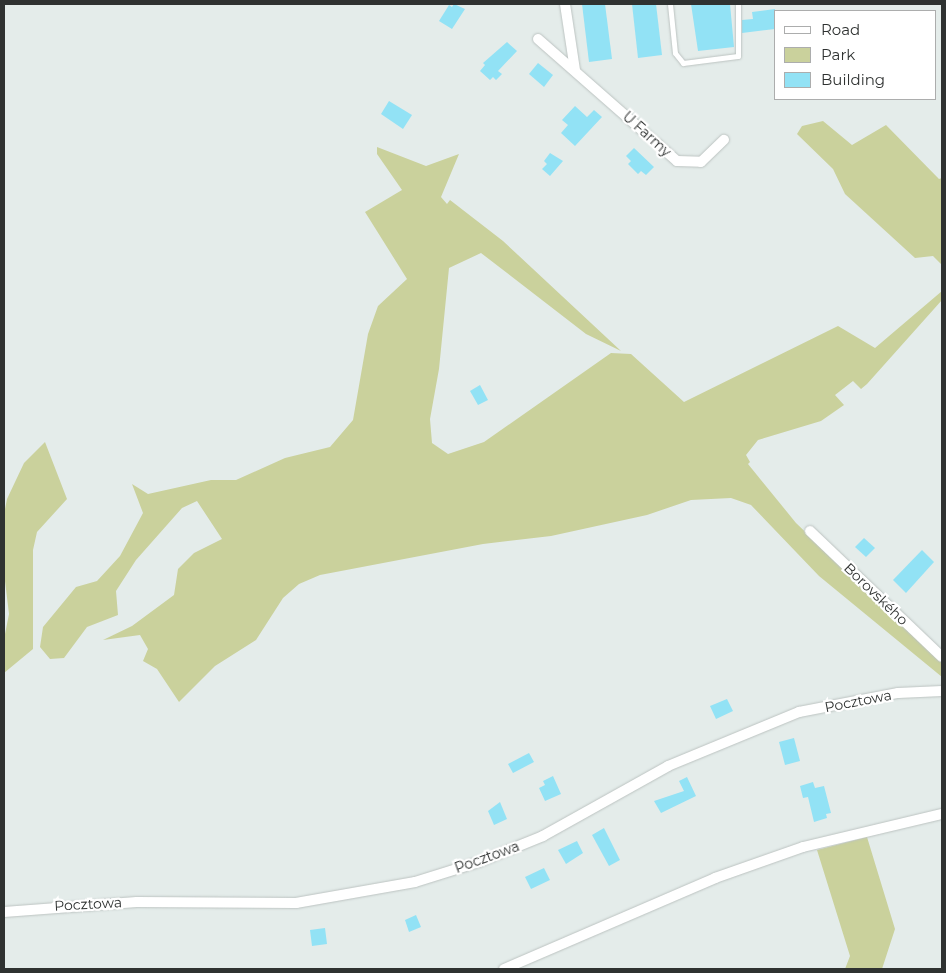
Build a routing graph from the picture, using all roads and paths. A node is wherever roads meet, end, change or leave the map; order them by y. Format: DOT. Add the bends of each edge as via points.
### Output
graph roads {
  1 [pos="566,4"];
  2 [pos="670,4"];
  3 [pos="738,4"];
  4 [pos="538,40"];
  5 [pos="575,70"];
  6 [pos="724,140"];
  7 [pos="810,531"];
  8 [pos="942,657"];
  9 [pos="942,691"];
  10 [pos="942,814"];
  11 [pos="4,912"];
  12 [pos="504,969"];
  1 -- 5 [label="street"];
  2 -- 3 [label="lane" via="675,53 683,63 738,56"];
  4 -- 5 [label="street, U Farmy"];
  5 -- 6 [label="street, U Farmy" via="677,161 701,162"];
  7 -- 8 [label="street, Borovského"];
  9 -- 11 [label="street, Pocztowa" via="898,693 799,712 668,766 543,836 479,862 415,882 296,903 137,902"];
  10 -- 12 [label="street" via="803,847 715,878"];
}
